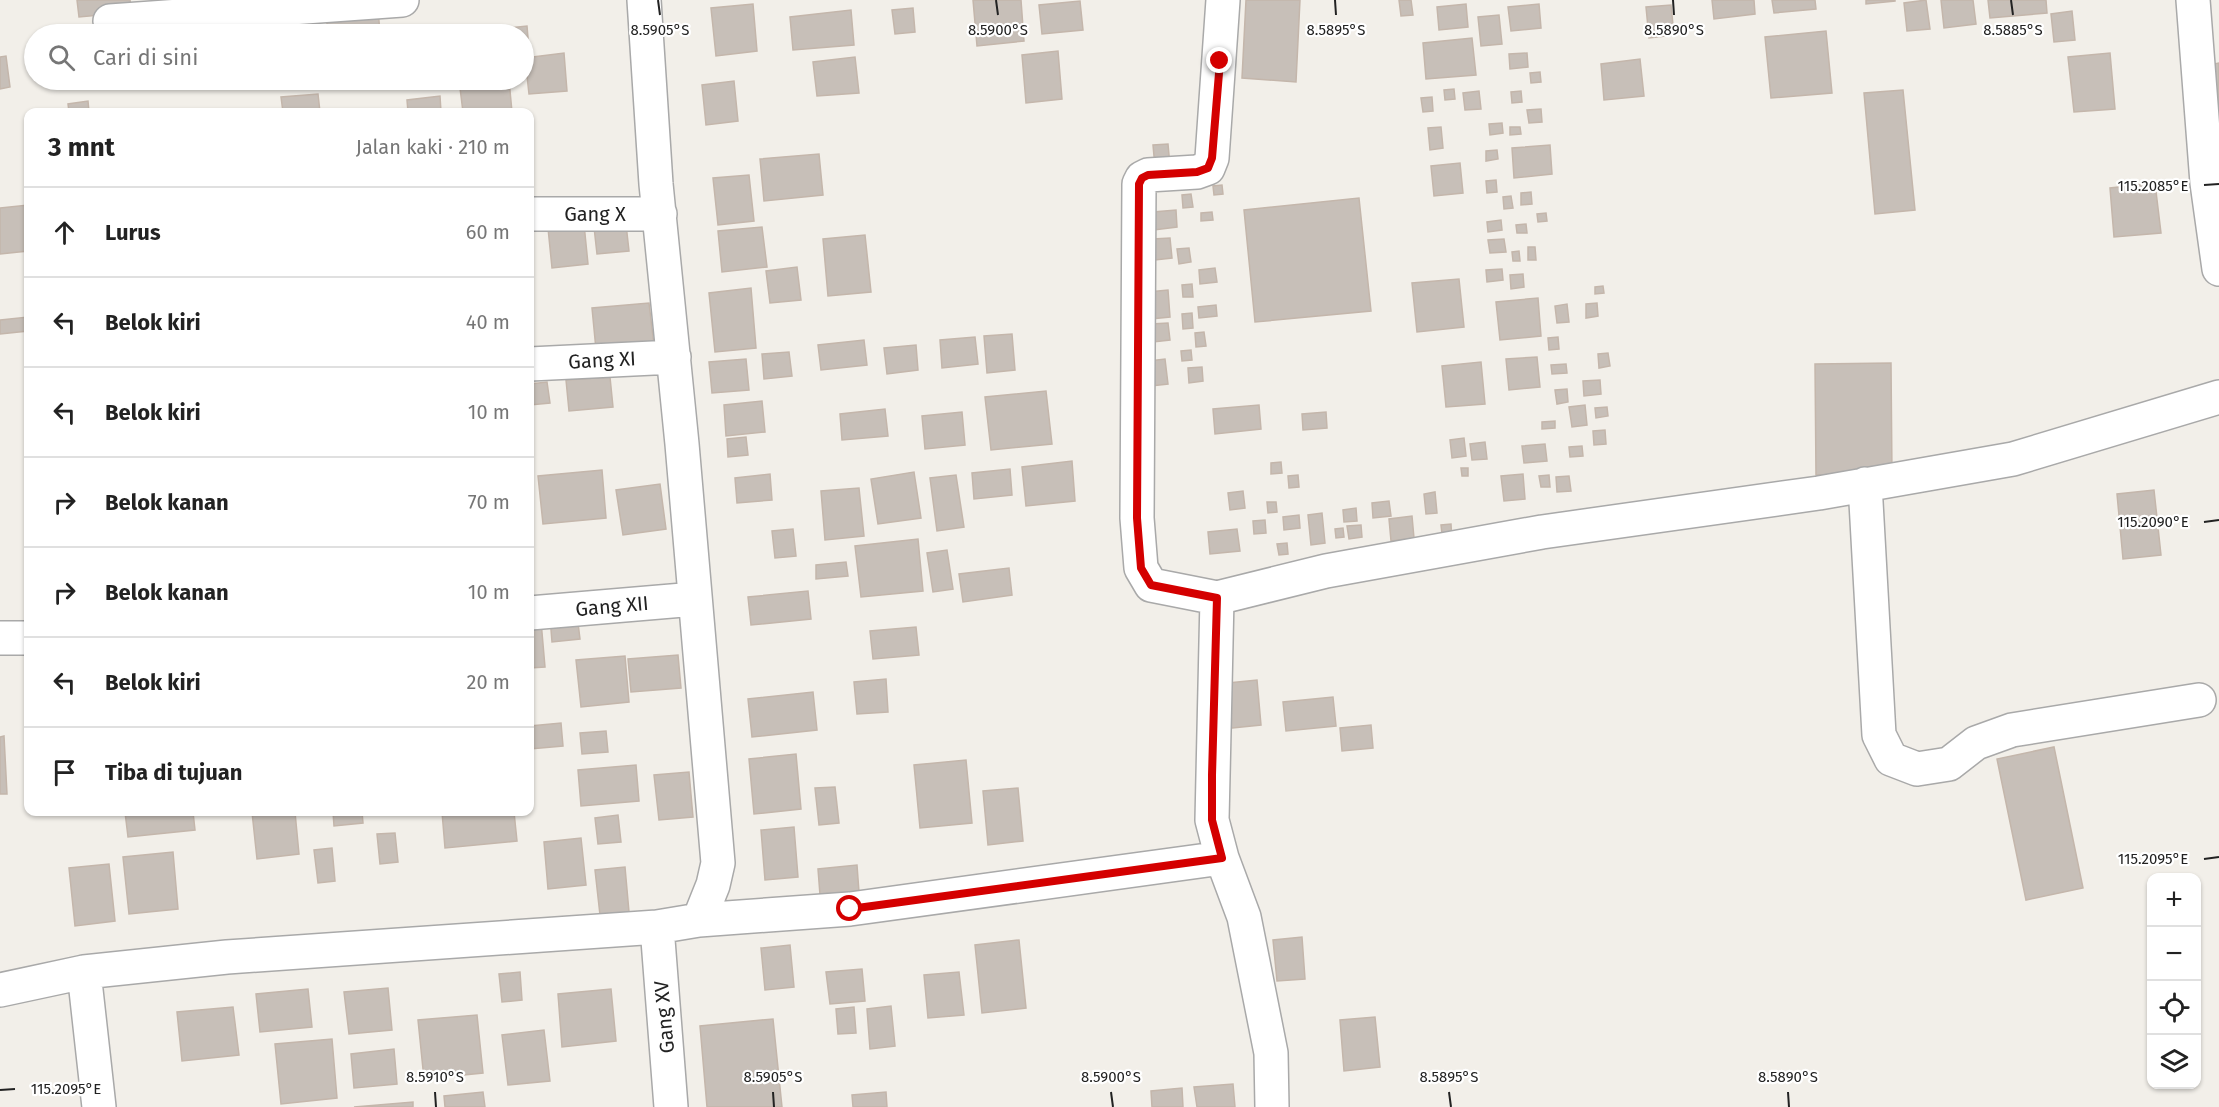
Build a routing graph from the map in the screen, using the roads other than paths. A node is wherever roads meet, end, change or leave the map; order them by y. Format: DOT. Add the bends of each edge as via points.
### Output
graph roads {
  1 [pos="402,0"];
  2 [pos="644,0"];
  3 [pos="1223,0"];
  4 [pos="2193,0"];
  5 [pos="110,21"];
  6 [pos="534,214"];
  7 [pos="660,214"];
  8 [pos="2219,269"];
  9 [pos="674,357"];
  10 [pos="534,364"];
  11 [pos="2219,397"];
  12 [pos="1865,484"];
  13 [pos="695,598"];
  14 [pos="1217,598"];
  15 [pos="534,613"];
  16 [pos="0,638"];
  17 [pos="24,638"];
  18 [pos="2199,700"];
  19 [pos="1222,858"];
  20 [pos="699,920"];
  21 [pos="657,927"];
  22 [pos="84,972"];
  23 [pos="0,990"];
  24 [pos="99,1107"];
  25 [pos="671,1107"];
  26 [pos="1272,1107"];
  1 -- 5 [label="street"];
  2 -- 7 [label="street"];
  3 -- 14 [label="street" via="1212,158 1208,168 1148,175 1139,184 1137,518 1141,568 1151,585"];
  4 -- 8 [label="street" via="2207,183"];
  6 -- 7 [label="street, Gang X"];
  7 -- 9 [label="street"];
  9 -- 10 [label="street, Gang XI"];
  9 -- 13 [label="street"];
  11 -- 12 [label="street" via="2013,459"];
  12 -- 14 [label="street" via="1542,532 1326,571"];
  12 -- 18 [label="street" via="1879,735 1891,759 1917,769 1949,764 1976,743 2012,730"];
  13 -- 15 [label="street, Gang XII"];
  13 -- 20 [label="street" via="718,863"];
  14 -- 19 [label="street" via="1212,820"];
  16 -- 17 [label="street"];
  19 -- 20 [label="street" via="850,909"];
  19 -- 26 [label="street" via="1244,917 1271,1053"];
  20 -- 21 [label="street"];
  21 -- 22 [label="street" via="227,957"];
  21 -- 25 [label="street, Gang XV"];
  22 -- 23 [label="street"];
  22 -- 24 [label="street"];
}
